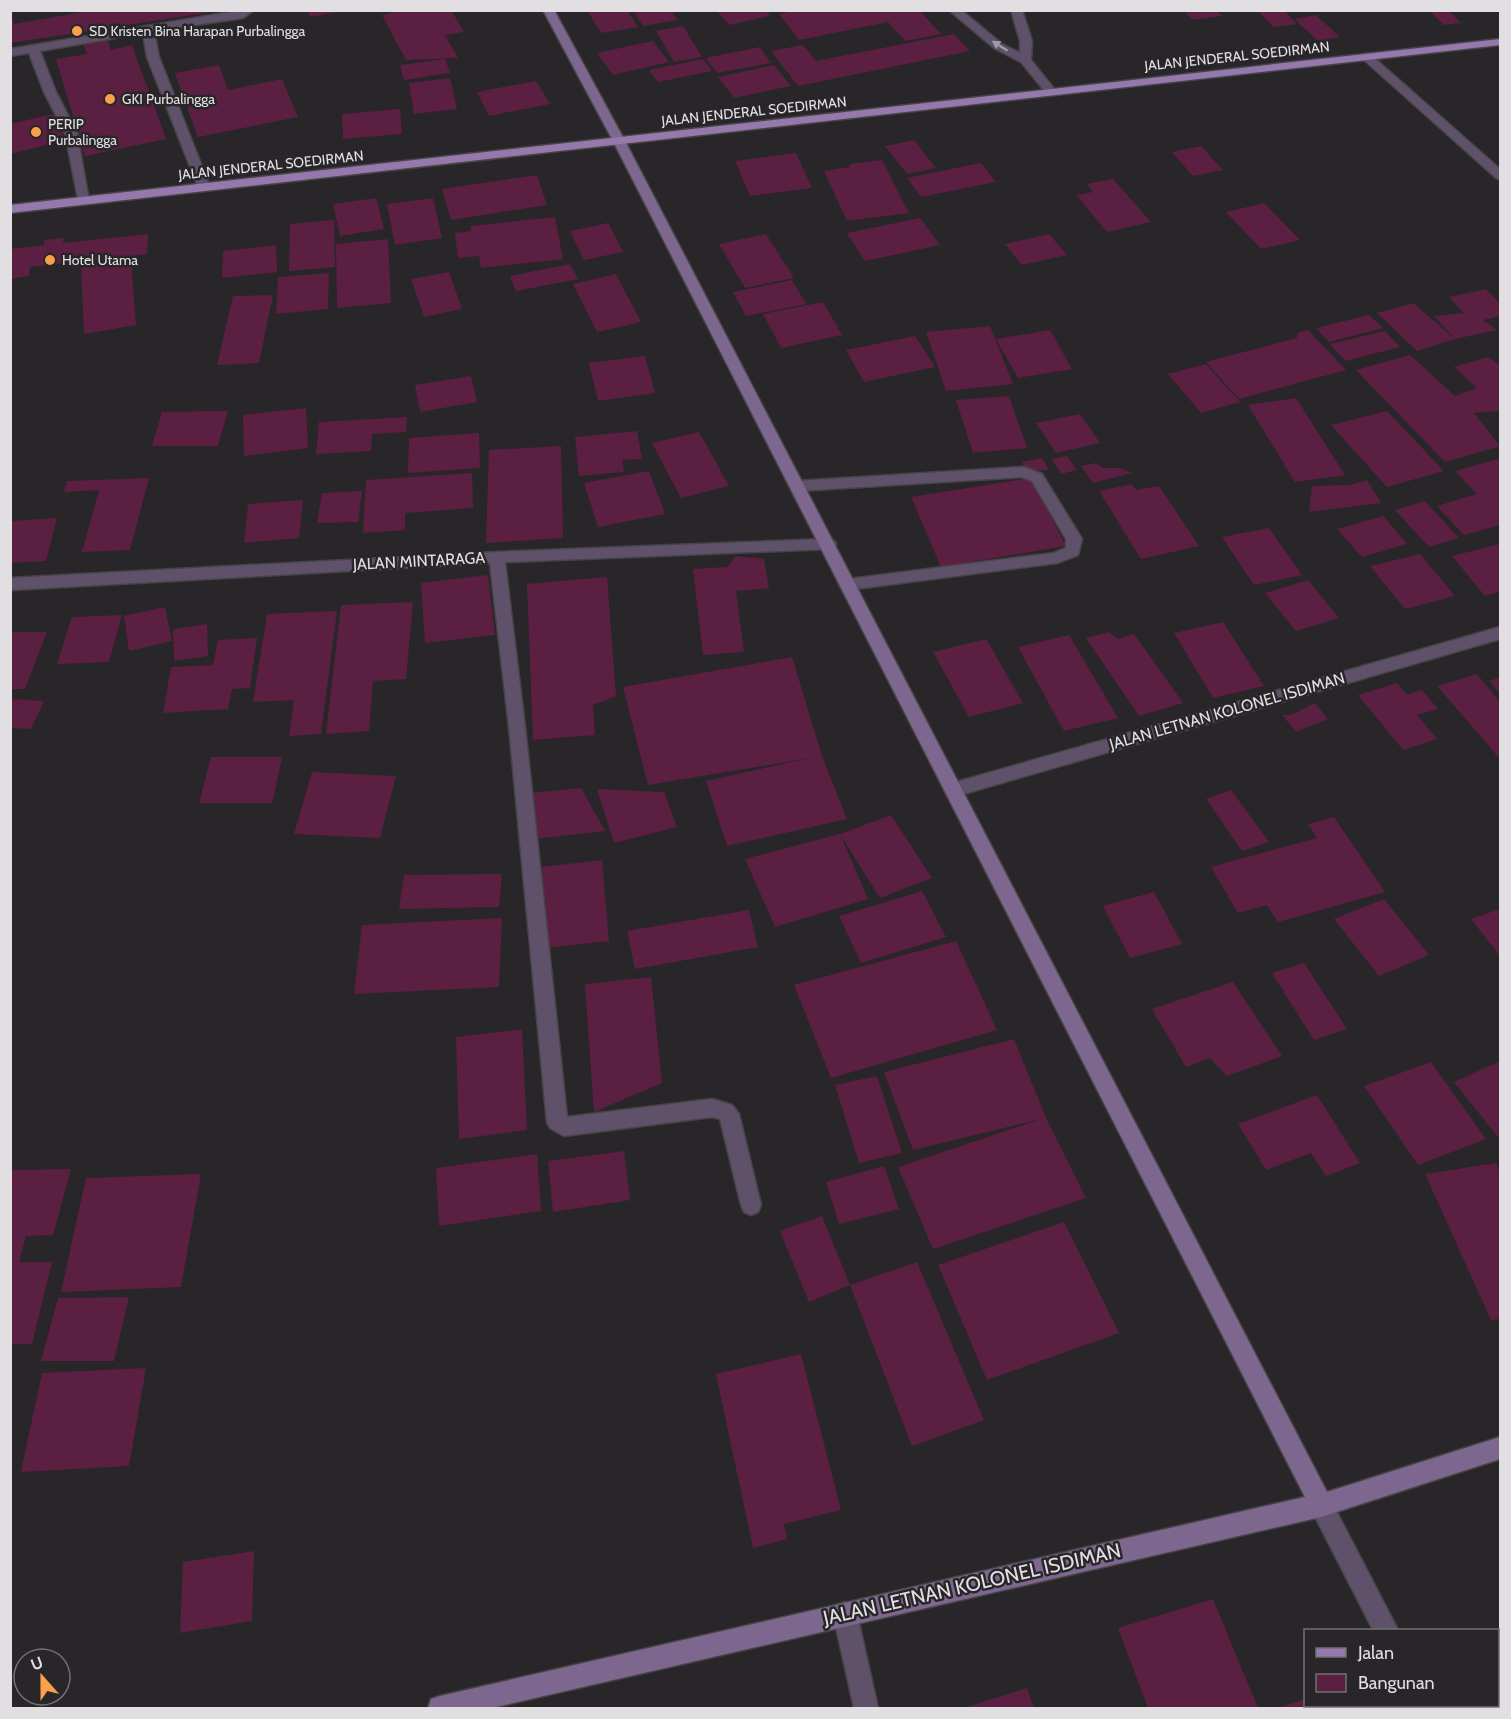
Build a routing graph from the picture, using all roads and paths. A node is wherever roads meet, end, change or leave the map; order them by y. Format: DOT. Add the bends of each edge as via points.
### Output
graph roads {
  1 [pos="249,10"];
  2 [pos="548,10"];
  3 [pos="954,10"];
  4 [pos="1016,10"];
  5 [pos="148,29"];
  6 [pos="1500,42"];
  7 [pos="33,49"];
  8 [pos="10,53"];
  9 [pos="1367,57"];
  10 [pos="1025,60"];
  11 [pos="1051,92"];
  12 [pos="619,141"];
  13 [pos="1500,175"];
  14 [pos="204,187"];
  15 [pos="83,201"];
  16 [pos="10,209"];
  17 [pos="797,486"];
  18 [pos="828,544"];
  19 [pos="497,557"];
  20 [pos="10,584"];
  21 [pos="847,584"];
  22 [pos="1500,633"];
  23 [pos="953,790"];
  24 [pos="751,1205"];
  25 [pos="1500,1448"];
  26 [pos="1321,1505"];
  27 [pos="845,1614"];
  28 [pos="1385,1629"];
  29 [pos="440,1708"];
  30 [pos="866,1708"];
  1 -- 5 [label="street" via="243,15"];
  2 -- 12 [label="street"];
  10 -- 3 [label="street, one-way" via="998,46"];
  4 -- 10 [label="street" via="1026,41"];
  5 -- 7 [label="street"];
  5 -- 14 [label="street" via="153,57"];
  6 -- 9 [label="main road, JALAN JENDERAL SOEDIRMAN"];
  7 -- 8 [label="street"];
  7 -- 15 [label="street" via="71,133"];
  9 -- 11 [label="main road, JALAN JENDERAL SOEDIRMAN"];
  9 -- 13 [label="street"];
  10 -- 11 [label="street"];
  11 -- 12 [label="main road, JALAN JENDERAL SOEDIRMAN"];
  12 -- 14 [label="main road, JALAN JENDERAL SOEDIRMAN"];
  12 -- 17 [label="street"];
  14 -- 15 [label="main road, JALAN JENDERAL SOEDIRMAN"];
  15 -- 16 [label="main road, JALAN JENDERAL SOEDIRMAN"];
  17 -- 18 [label="street"];
  17 -- 21 [label="street" via="1024,472 1037,478 1074,539 1073,551 1058,558"];
  18 -- 19 [label="street, JALAN MINTARAGA"];
  18 -- 21 [label="street"];
  19 -- 20 [label="street, JALAN MINTARAGA"];
  19 -- 24 [label="street" via="557,1122 564,1127 712,1108 725,1110"];
  21 -- 23 [label="street"];
  22 -- 23 [label="street, JALAN LETNAN KOLONEL ISDIMAN"];
  23 -- 26 [label="street"];
  25 -- 26 [label="street, JALAN LETNAN KOLONEL ISDIMAN"];
  26 -- 27 [label="street, JALAN LETNAN KOLONEL ISDIMAN"];
  26 -- 28 [label="street"];
  27 -- 29 [label="street, JALAN LETNAN KOLONEL ISDIMAN"];
  27 -- 30 [label="street"];
}
